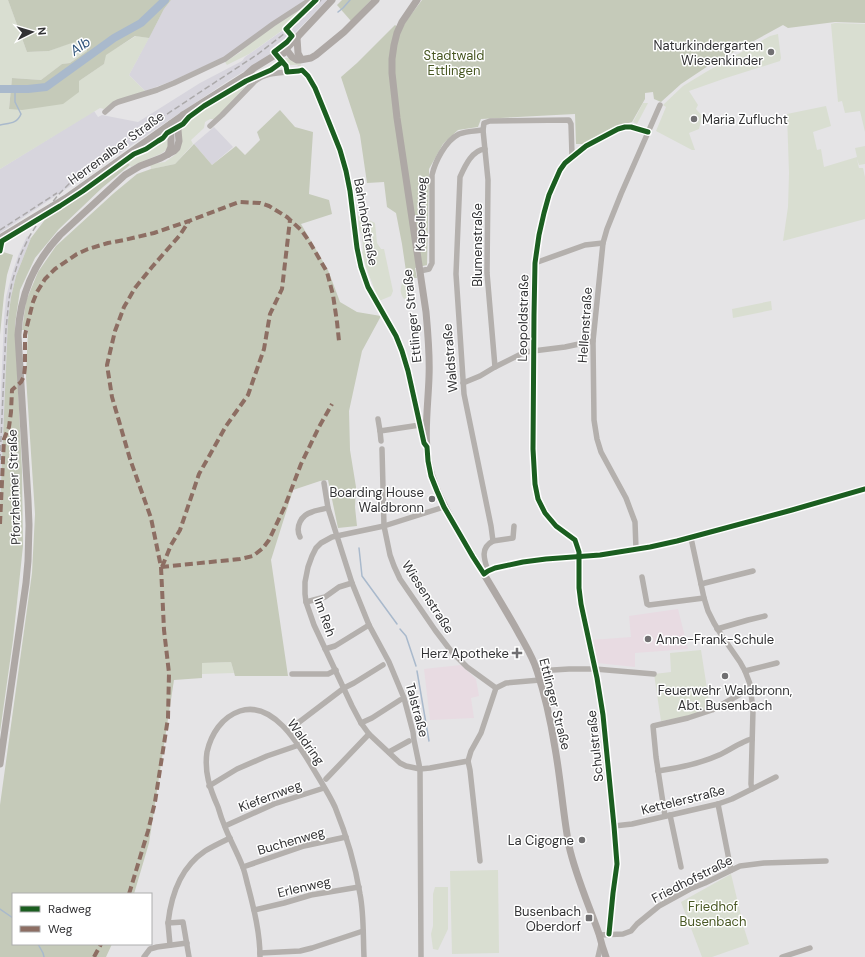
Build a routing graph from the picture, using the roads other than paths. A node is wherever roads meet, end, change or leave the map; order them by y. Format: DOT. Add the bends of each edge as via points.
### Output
graph roads {
  1 [pos="310,0"];
  2 [pos="332,0"];
  3 [pos="376,0"];
  4 [pos="417,0"];
  5 [pos="297,38"];
  6 [pos="286,49"];
  7 [pos="303,58"];
  8 [pos="302,70"];
  9 [pos="660,105"];
  10 [pos="105,112"];
  11 [pos="183,116"];
  12 [pos="171,124"];
  13 [pos="210,126"];
  14 [pos="178,130"];
  15 [pos="483,130"];
  16 [pos="648,132"];
  17 [pos="154,136"];
  18 [pos="171,139"];
  19 [pos="485,149"];
  20 [pos="168,154"];
  21 [pos="573,157"];
  22 [pos="0,238"];
  23 [pos="603,243"];
  24 [pos="535,263"];
  25 [pos="420,271"];
  26 [pos="593,341"];
  27 [pos="534,351"];
  28 [pos="495,367"];
  29 [pos="463,383"];
  30 [pos="378,419"];
  31 [pos="420,425"];
  32 [pos="380,430"];
  33 [pos="381,441"];
  34 [pos="427,448"];
  35 [pos="382,449"];
  36 [pos="324,483"];
  37 [pos="444,506"];
  38 [pos="328,508"];
  39 [pos="748,522"];
  40 [pos="384,526"];
  41 [pos="514,526"];
  42 [pos="336,536"];
  43 [pos="300,537"];
  44 [pos="691,538"];
  45 [pos="493,541"];
  46 [pos="636,549"];
  47 [pos="579,556"];
  48 [pos="753,571"];
  49 [pos="486,572"];
  50 [pos="642,577"];
  51 [pos="352,582"];
  52 [pos="701,584"];
  53 [pos="704,598"];
  54 [pos="306,602"];
  55 [pos="765,616"];
  56 [pos="366,626"];
  57 [pos="717,629"];
  58 [pos="325,649"];
  59 [pos="776,663"];
  60 [pos="383,665"];
  61 [pos="595,668"];
  62 [pos="336,670"];
  63 [pos="537,671"];
  64 [pos="745,671"];
  65 [pos="292,674"];
  66 [pos="654,674"];
  67 [pos="540,680"];
  68 [pos="344,688"];
  69 [pos="496,688"];
  70 [pos="751,690"];
  71 [pos="400,700"];
  72 [pos="361,723"];
  73 [pos="294,726"];
  74 [pos="369,734"];
  75 [pos="752,739"];
  76 [pos="409,741"];
  77 [pos="299,745"];
  78 [pos="389,752"];
  79 [pos="468,761"];
  80 [pos="0,764"];
  81 [pos="420,769"];
  82 [pos="658,770"];
  83 [pos="776,777"];
  84 [pos="326,779"];
  85 [pos="209,786"];
  86 [pos="324,788"];
  87 [pos="752,789"];
  88 [pos="718,804"];
  89 [pos="667,816"];
  90 [pos="224,826"];
  91 [pos="614,826"];
  92 [pos="230,838"];
  93 [pos="346,838"];
  94 [pos="480,861"];
  95 [pos="826,861"];
  96 [pos="243,867"];
  97 [pos="681,867"];
  98 [pos="731,870"];
  99 [pos="359,887"];
  100 [pos="254,910"];
  101 [pos="168,923"];
  102 [pos="363,931"];
  103 [pos="609,934"];
  104 [pos="599,935"];
  105 [pos="187,943"];
  106 [pos="602,943"];
  107 [pos="170,945"];
  108 [pos="810,948"];
  109 [pos="260,955"];
  110 [pos="144,957"];
  111 [pos="189,957"];
  112 [pos="364,957"];
  113 [pos="421,957"];
  114 [pos="598,957"];
  115 [pos="606,957"];
  116 [pos="783,957"];
  1 -- 10 [label="street" via="225,59 157,90 118,102"];
  2 -- 5 [label="main road, Herrenalber Straße"];
  3 -- 7 [label="main road" via="322,51"];
  4 -- 25 [label="main road, Ettlinger Straße" via="397,33 392,73"];
  5 -- 6 [label="main road, Herrenalber Straße"];
  5 -- 7 [label="main road" via="298,53"];
  6 -- 7 [label="main road"];
  6 -- 11 [label="main road, Herrenalber Straße" via="283,55 270,65 246,76"];
  7 -- 8 [label="street"];
  8 -- 13 [label="street" via="271,73 259,78"];
  8 -- 31 [label="street, Bahnhofstraße" via="315,88 340,150 350,191 361,267 368,287 396,336 408,371"];
  9 -- 16 [label="street, Hellenstraße"];
  11 -- 12 [label="main road, Herrenalber Straße"];
  11 -- 14 [label="main road"];
  12 -- 14 [label="main road"];
  12 -- 17 [label="main road, Herrenalber Straße"];
  12 -- 18 [label="main road"];
  14 -- 20 [label="main road, Pforzheimer Straße" via="177,148"];
  15 -- 19 [label="street, Blumenstraße"];
  15 -- 21 [label="street, Blumenstraße" via="484,123 490,121 569,120"];
  15 -- 25 [label="street, Kapellenweg" via="465,132 453,138 434,166 432,263 429,269"];
  16 -- 21 [label="street, Leopoldstraße" via="631,127 618,129 586,146"];
  16 -- 23 [label="street, Hellenstraße"];
  17 -- 18 [label="main road" via="166,135"];
  17 -- 22 [label="main road, Herrenalber Straße" via="70,196"];
  18 -- 20 [label="main road"];
  19 -- 28 [label="street, Blumenstraße" via="488,180 487,273"];
  19 -- 29 [label="street, Waldstraße" via="473,155 460,177 456,274"];
  20 -- 80 [label="main road, Pforzheimer Straße" via="124,175 60,235 30,277 23,299 18,335 28,500 28,561"];
  21 -- 24 [label="street, Leopoldstraße" via="560,170 550,195"];
  23 -- 24 [label="street, Leopoldstraße" via="585,245"];
  23 -- 26 [label="street, Hellenstraße"];
  24 -- 27 [label="street, Leopoldstraße"];
  25 -- 34 [label="main road, Ettlinger Straße" via="429,344"];
  26 -- 27 [label="street"];
  26 -- 46 [label="street, Hellenstraße" via="594,420 597,439 632,513"];
  27 -- 28 [label="street" via="525,352"];
  27 -- 47 [label="street, Leopoldstraße" via="533,449 538,499 550,520 575,540"];
  28 -- 29 [label="street"];
  29 -- 45 [label="street, Waldstraße"];
  30 -- 32 [label="street"];
  31 -- 32 [label="street"];
  31 -- 34 [label="street, Bahnhofstraße"];
  32 -- 33 [label="street"];
  34 -- 37 [label="main road, Ettlinger Straße" via="432,476"];
  35 -- 40 [label="street, Wiesenstraße"];
  36 -- 38 [label="street, Talstraße"];
  37 -- 40 [label="street, Im Reh"];
  37 -- 49 [label="main road, Ettlinger Straße"];
  38 -- 42 [label="street, Talstraße"];
  38 -- 43 [label="street" via="306,515 298,526"];
  39 -- 44 [label="street"];
  40 -- 42 [label="street, Im Reh"];
  40 -- 69 [label="street, Wiesenstraße" via="390,555 400,579 435,630 467,667"];
  41 -- 45 [label="street" via="513,538"];
  42 -- 51 [label="street, Talstraße"];
  42 -- 54 [label="street, Im Reh" via="321,543 312,556 305,582"];
  44 -- 46 [label="street"];
  44 -- 52 [label="street"];
  45 -- 49 [label="street" via="485,551"];
  46 -- 47 [label="street"];
  47 -- 49 [label="street" via="546,558"];
  47 -- 61 [label="street, Schulstraße" via="581,604"];
  48 -- 52 [label="street"];
  49 -- 63 [label="main road, Ettlinger Straße"];
  50 -- 53 [label="street" via="649,605"];
  51 -- 54 [label="street" via="324,597"];
  51 -- 56 [label="street, Talstraße"];
  52 -- 53 [label="street"];
  53 -- 57 [label="street"];
  54 -- 58 [label="street, Im Reh"];
  55 -- 57 [label="street"];
  56 -- 58 [label="street" via="335,646"];
  56 -- 81 [label="street, Talstraße" via="393,671 404,698"];
  57 -- 64 [label="street"];
  58 -- 62 [label="street, Im Reh"];
  59 -- 64 [label="street"];
  60 -- 68 [label="street"];
  61 -- 63 [label="street"];
  61 -- 66 [label="street"];
  61 -- 91 [label="street, Schulstraße" via="603,715"];
  62 -- 65 [label="street" via="328,674"];
  62 -- 68 [label="street, Im Reh"];
  63 -- 67 [label="main road, Ettlinger Straße"];
  64 -- 70 [label="street"];
  67 -- 69 [label="street" via="506,683"];
  67 -- 104 [label="main road, Ettlinger Straße" via="555,748 570,849 577,877"];
  68 -- 72 [label="street, Im Reh"];
  68 -- 73 [label="street"];
  69 -- 79 [label="street" via="481,733"];
  70 -- 75 [label="street"];
  70 -- 82 [label="street" via="712,710 653,726"];
  71 -- 72 [label="street"];
  72 -- 74 [label="street, Im Reh"];
  74 -- 78 [label="street, Im Reh"];
  74 -- 84 [label="street"];
  75 -- 82 [label="street" via="706,760"];
  75 -- 87 [label="street"];
  76 -- 78 [label="street"];
  77 -- 85 [label="street" via="237,769"];
  77 -- 85 [label="street, Waldring" via="274,718 262,712 246,710 230,715 221,723 207,751"];
  77 -- 86 [label="street, Waldring"];
  78 -- 81 [label="street, Im Reh" via="400,763"];
  79 -- 81 [label="street"];
  79 -- 94 [label="street"];
  81 -- 113 [label="street, Talstraße"];
  82 -- 89 [label="street"];
  83 -- 87 [label="street, Kettelerstraße"];
  85 -- 90 [label="street, Waldring"];
  86 -- 90 [label="street, Kiefernweg" via="274,804"];
  86 -- 93 [label="street, Waldring"];
  87 -- 88 [label="street, Kettelerstraße"];
  88 -- 89 [label="street, Kettelerstraße"];
  88 -- 98 [label="street"];
  89 -- 91 [label="street, Kettelerstraße"];
  89 -- 97 [label="street"];
  90 -- 92 [label="street, Waldring"];
  91 -- 103 [label="street, Schulstraße" via="617,864"];
  92 -- 96 [label="street, Waldring"];
  92 -- 101 [label="street" via="197,857 187,870 173,897"];
  93 -- 96 [label="street, Buchenweg" via="304,846"];
  93 -- 99 [label="street, Waldring"];
  95 -- 98 [label="street, Friedhofstraße" via="758,864"];
  96 -- 100 [label="street, Waldring"];
  98 -- 103 [label="street, Friedhofstraße" via="659,906 631,931"];
  99 -- 100 [label="street, Erlenweg" via="311,895"];
  99 -- 102 [label="street, Waldring"];
  100 -- 109 [label="street, Waldring"];
  101 -- 105 [label="street" via="183,922"];
  101 -- 107 [label="street"];
  102 -- 109 [label="street" via="300,951"];
  102 -- 112 [label="street, Waldring"];
  103 -- 104 [label="street, Friedhofstraße"];
  104 -- 106 [label="main road, Ettlinger Straße"];
  105 -- 107 [label="street"];
  105 -- 111 [label="street"];
  106 -- 114 [label="street"];
  106 -- 115 [label="main road, Ettlinger Straße"];
  107 -- 110 [label="street" via="150,949"];
  108 -- 116 [label="street"];
}
